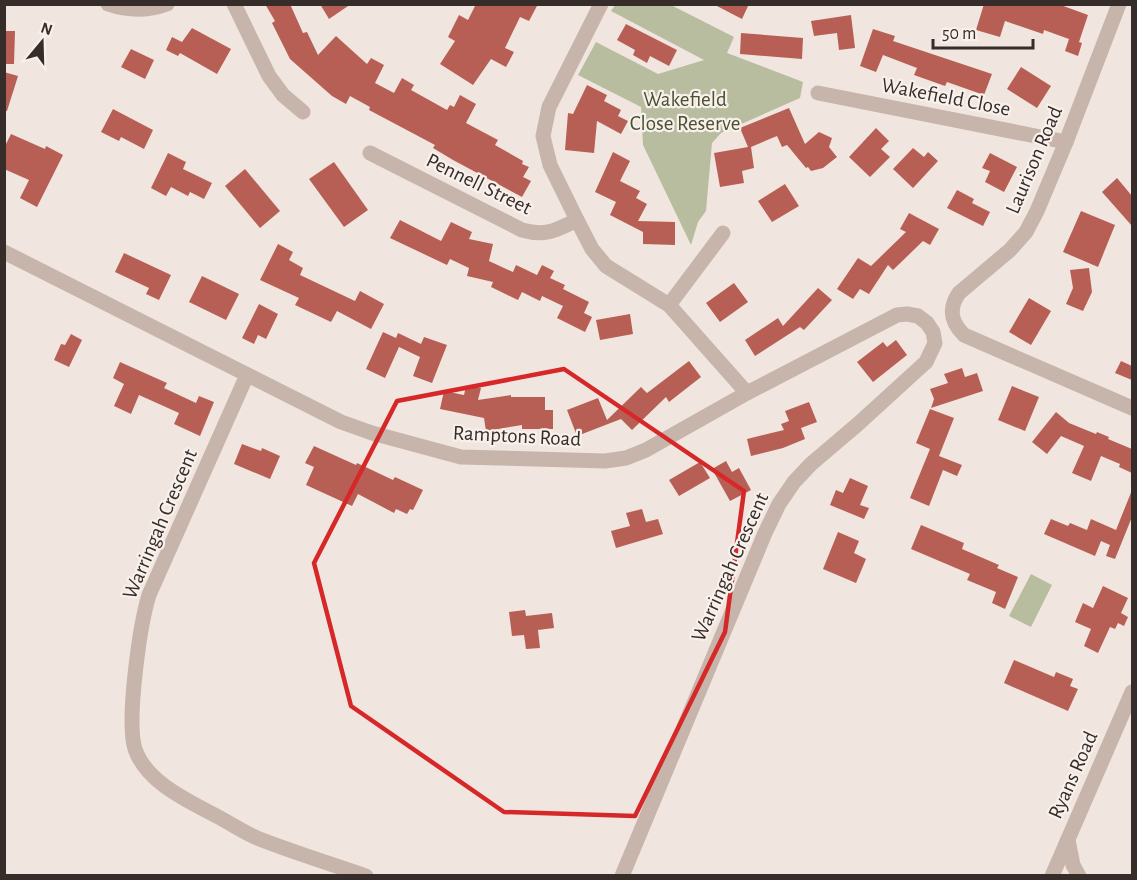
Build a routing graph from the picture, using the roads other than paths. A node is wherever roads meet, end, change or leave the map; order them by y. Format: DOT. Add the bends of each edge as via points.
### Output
graph roads {
  1 [pos="108,4"];
  2 [pos="167,4"];
  3 [pos="234,4"];
  4 [pos="601,4"];
  5 [pos="1119,4"];
  6 [pos="818,93"];
  7 [pos="303,112"];
  8 [pos="1066,142"];
  9 [pos="370,153"];
  10 [pos="577,220"];
  11 [pos="723,233"];
  12 [pos="4,252"];
  13 [pos="669,305"];
  14 [pos="927,322"];
  15 [pos="247,375"];
  16 [pos="747,393"];
  17 [pos="1132,408"];
  18 [pos="1132,692"];
  19 [pos="1068,840"];
  20 [pos="366,876"];
  21 [pos="622,876"];
  22 [pos="1052,876"];
  23 [pos="1079,876"];
  1 -- 2 [label="street" via="130,9"];
  3 -- 7 [label="street" via="268,76"];
  4 -- 10 [label="street" via="549,107 543,136 550,165"];
  5 -- 8 [label="street, Laurison Road"];
  6 -- 8 [label="street, Wakefield Close"];
  8 -- 17 [label="street, Laurison Road" via="1026,232 959,293 953,301 953,320 964,335 977,342"];
  9 -- 10 [label="street, Pennell Street" via="522,230 550,232"];
  10 -- 13 [label="street" via="606,266"];
  11 -- 13 [label="street"];
  12 -- 15 [label="street, Ramptons Road"];
  13 -- 16 [label="street"];
  14 -- 16 [label="street, Ramptons Road" via="918,316 897,315"];
  14 -- 21 [label="street, Warringah Crescent" via="935,342 926,362 811,464 778,504"];
  15 -- 16 [label="street, Ramptons Road" via="356,428 445,454 478,459 626,458"];
  15 -- 20 [label="street, Warringah Crescent" via="145,607 135,682 135,748 144,766 185,799 260,839"];
  18 -- 19 [label="street, Ryans Road"];
  19 -- 22 [label="street, Ryans Road"];
  19 -- 23 [label="street"];
}
